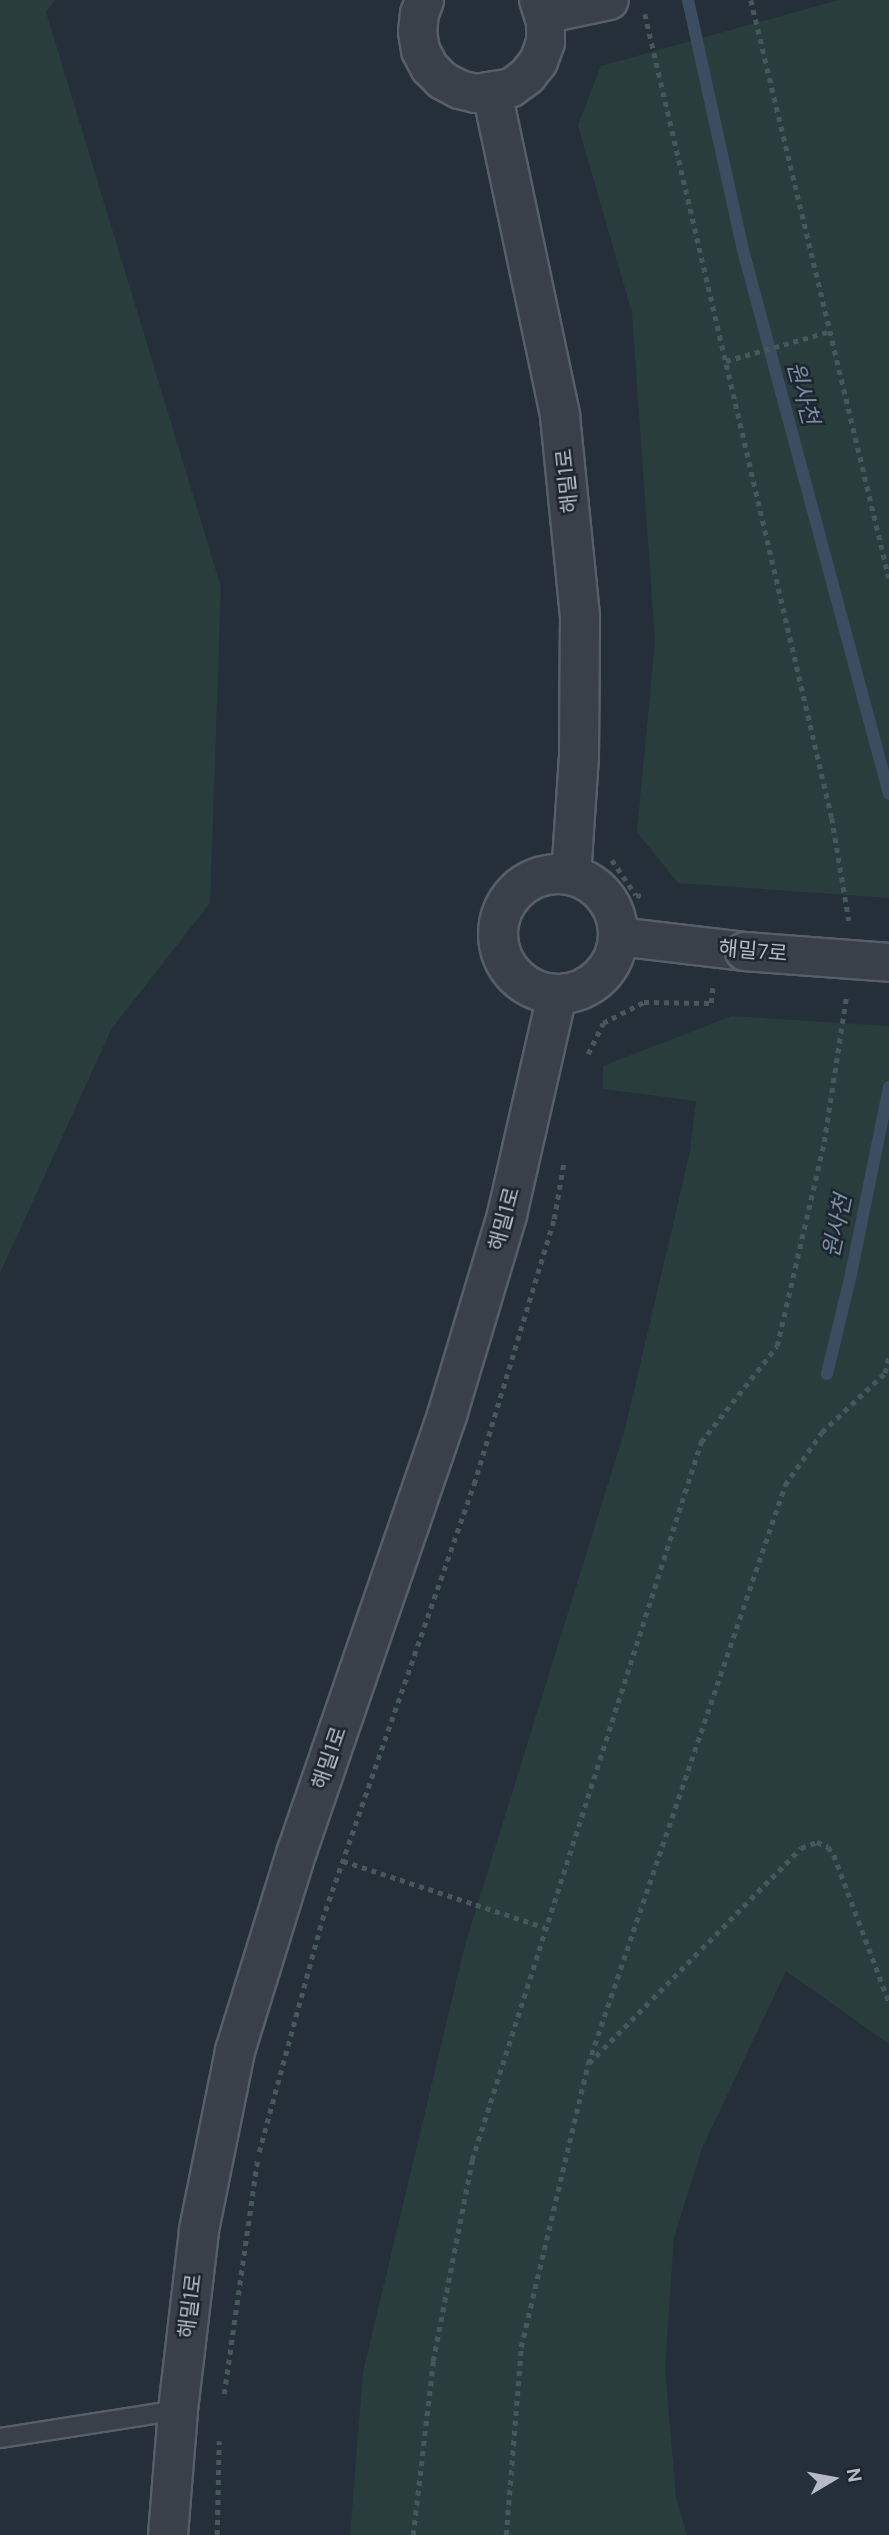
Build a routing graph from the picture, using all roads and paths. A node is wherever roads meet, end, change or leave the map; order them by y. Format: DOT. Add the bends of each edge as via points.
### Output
graph roads {
  1 [pos="424,0"];
  2 [pos="642,0"];
  3 [pos="751,0"];
  4 [pos="606,1"];
  5 [pos="541,7"];
  6 [pos="492,92"];
  7 [pos="828,332"];
  8 [pos="726,361"];
  9 [pos="889,578"];
  10 [pos="571,875"];
  11 [pos="850,931"];
  12 [pos="618,936"];
  13 [pos="889,962"];
  14 [pos="557,995"];
  15 [pos="847,997"];
  16 [pos="889,1354"];
  17 [pos="343,1861"];
  18 [pos="544,1927"];
  19 [pos="889,2002"];
  20 [pos="588,2064"];
  21 [pos="177,2410"];
  22 [pos="0,2438"];
  23 [pos="169,2535"];
  24 [pos="413,2535"];
  25 [pos="506,2535"];
  1 -- 6 [label="street" via="417,31 429,67 459,89"];
  2 -- 8 [label="path"];
  3 -- 7 [label="path"];
  4 -- 5 [label="street"];
  5 -- 6 [label="street" via="545,42 538,61 511,87"];
  6 -- 10 [label="street, 해밀1로" via="561,416 580,616 579,756"];
  7 -- 8 [label="path"];
  7 -- 9 [label="path"];
  8 -- 11 [label="path" via="832,818"];
  10 -- 12 [label="street" via="606,897"];
  10 -- 14 [label="street" via="544,876 519,888 499,919 501,955 509,971 523,984"];
  12 -- 13 [label="street, 해밀7로, bridge"];
  12 -- 14 [label="street" via="615,955 600,978 576,992"];
  14 -- 21 [label="street, 해밀1로" via="507,1215 448,1412 297,1851 235,2051 199,2230"];
  15 -- 18 [label="path" via="824,1142 776,1346 701,1442"];
  16 -- 20 [label="path" via="885,1373 821,1432 785,1485"];
  17 -- 18 [label="path"];
  18 -- 24 [label="path" via="472,2160 433,2361"];
  19 -- 20 [label="path" via="834,1855 817,1842 801,1848"];
  20 -- 25 [label="path" via="521,2347"];
  21 -- 22 [label="lane"];
  21 -- 23 [label="street, 해밀1로"];
}
